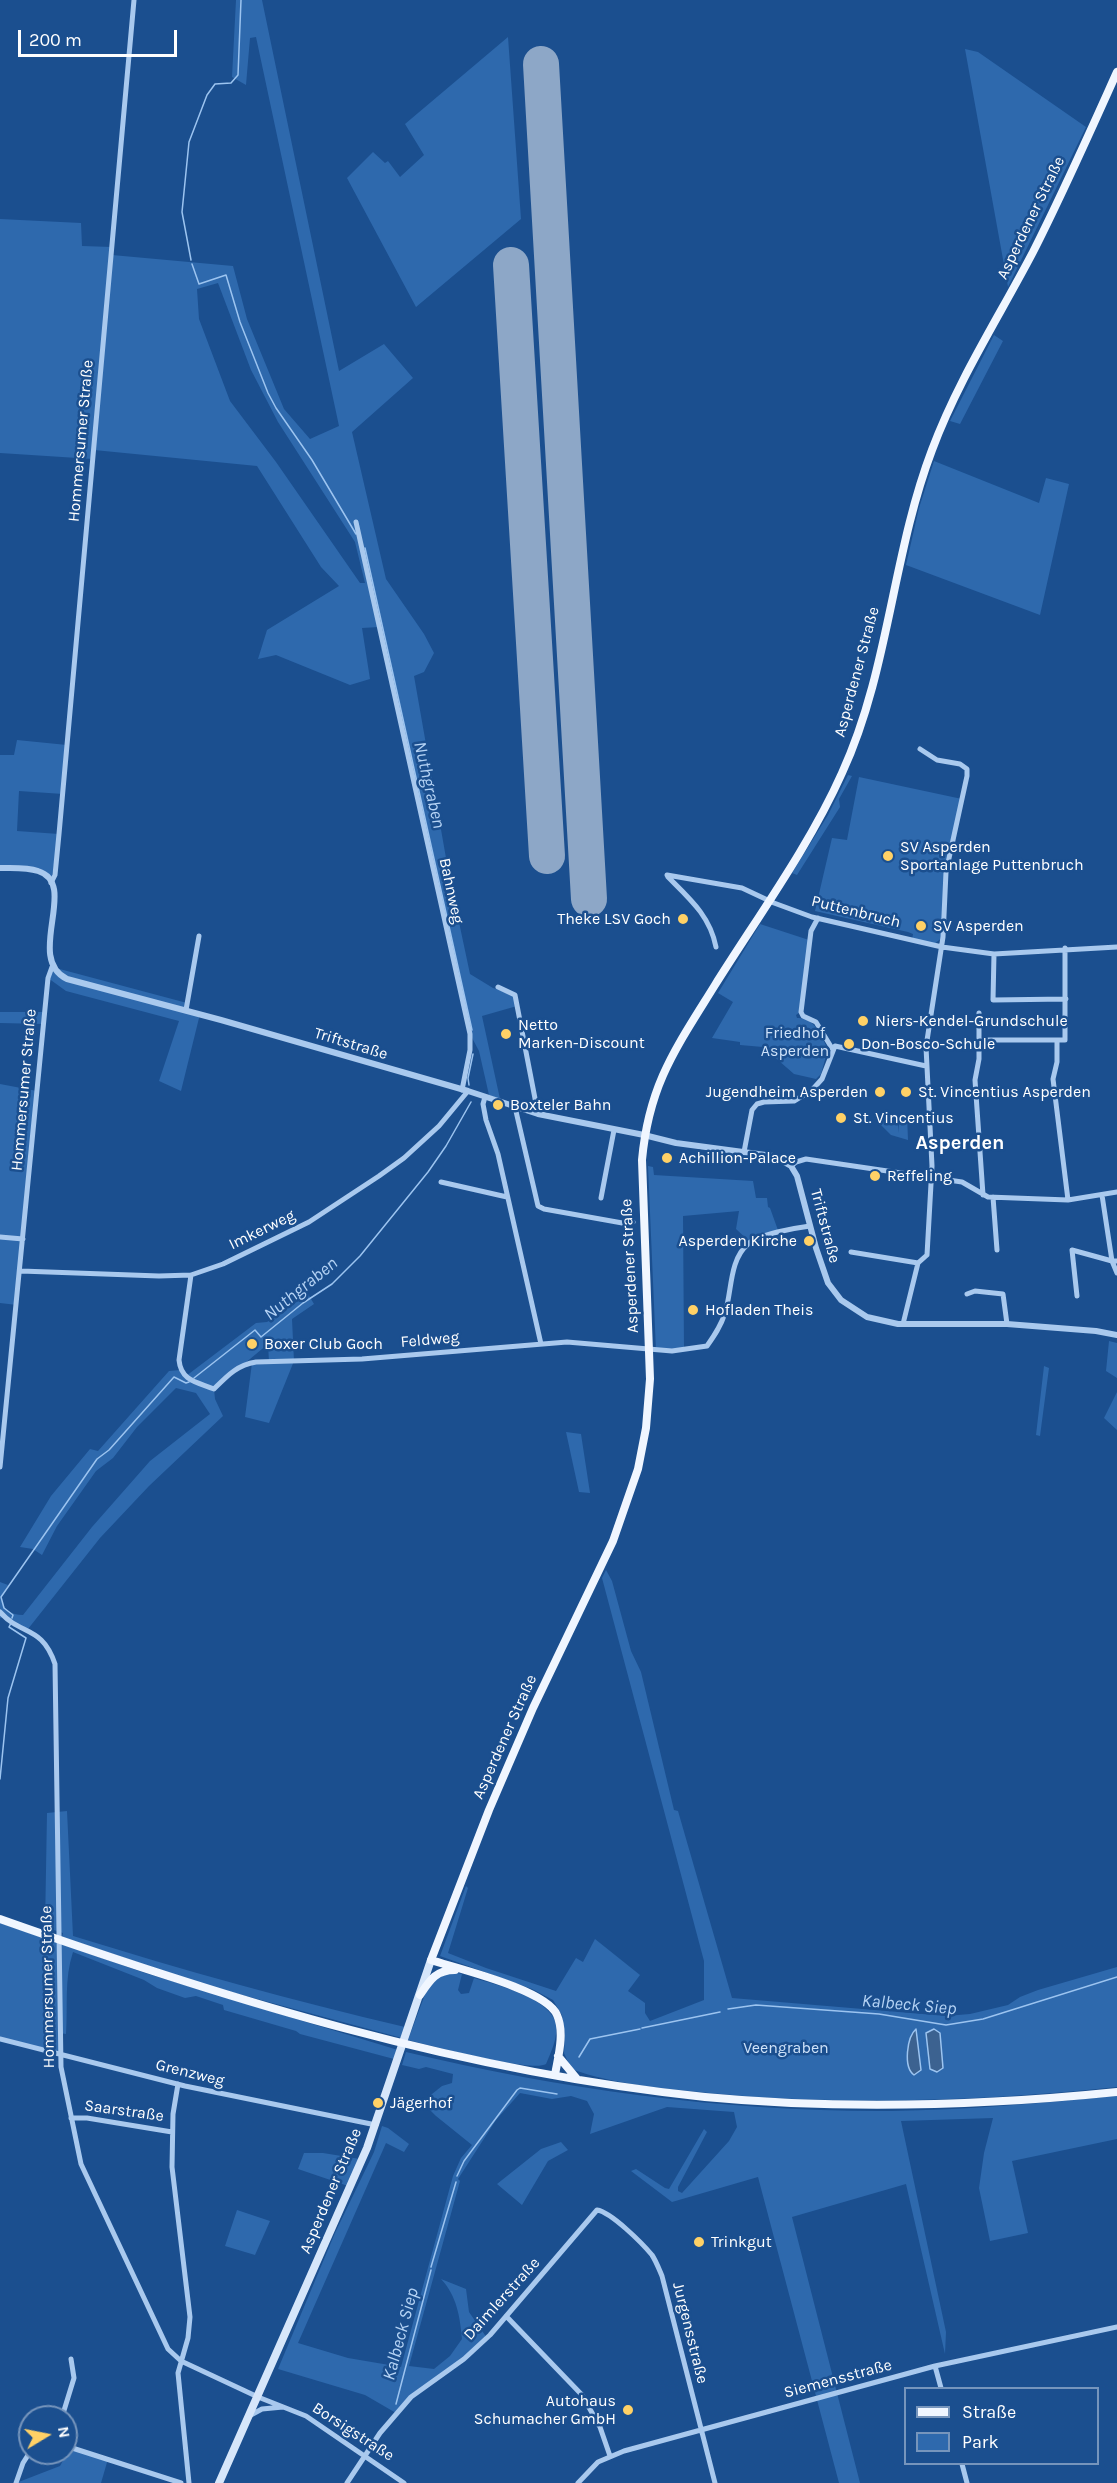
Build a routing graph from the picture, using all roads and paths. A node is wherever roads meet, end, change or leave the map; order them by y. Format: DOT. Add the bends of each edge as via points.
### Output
graph roads {
  1 [pos="134,0"];
  2 [pos="1117,72"];
  3 [pos="356,522"];
  4 [pos="920,748"];
  5 [pos="0,868"];
  6 [pos="51,883"];
  7 [pos="768,900"];
  8 [pos="818,918"];
  9 [pos="200,936"];
  10 [pos="942,946"];
  11 [pos="716,947"];
  12 [pos="1117,947"];
  13 [pos="1065,948"];
  14 [pos="994,954"];
  15 [pos="52,967"];
  16 [pos="498,987"];
  17 [pos="1066,999"];
  18 [pos="186,1010"];
  19 [pos="979,1013"];
  20 [pos="979,1040"];
  21 [pos="1057,1040"];
  22 [pos="833,1050"];
  23 [pos="926,1066"];
  24 [pos="465,1091"];
  25 [pos="485,1097"];
  26 [pos="515,1107"];
  27 [pos="538,1114"];
  28 [pos="614,1130"];
  29 [pos="644,1135"];
  30 [pos="744,1152"];
  31 [pos="791,1166"];
  32 [pos="931,1178"];
  33 [pos="441,1182"];
  34 [pos="1117,1192"];
  35 [pos="983,1195"];
  36 [pos="1102,1195"];
  37 [pos="507,1197"];
  38 [pos="993,1197"];
  39 [pos="601,1198"];
  40 [pos="1068,1200"];
  41 [pos="633,1222"];
  42 [pos="810,1226"];
  43 [pos="0,1237"];
  44 [pos="23,1239"];
  45 [pos="997,1250"];
  46 [pos="851,1252"];
  47 [pos="1115,1261"];
  48 [pos="918,1263"];
  49 [pos="21,1270"];
  50 [pos="1117,1274"];
  51 [pos="190,1275"];
  52 [pos="967,1294"];
  53 [pos="1077,1296"];
  54 [pos="903,1324"];
  55 [pos="1007,1324"];
  56 [pos="1117,1335"];
  57 [pos="541,1344"];
  58 [pos="649,1349"];
  59 [pos="0,1467"];
  60 [pos="0,1612"];
  61 [pos="0,1919"];
  62 [pos="431,1960"];
  63 [pos="462,1970"];
  64 [pos="420,1995"];
  65 [pos="0,2038"];
  66 [pos="60,2054"];
  67 [pos="558,2056"];
  68 [pos="555,2075"];
  69 [pos="578,2080"];
  70 [pos="178,2084"];
  71 [pos="1117,2092"];
  72 [pos="71,2118"];
  73 [pos="376,2125"];
  74 [pos="172,2132"];
  75 [pos="602,2211"];
  76 [pos="506,2316"];
  77 [pos="1117,2327"];
  78 [pos="71,2359"];
  79 [pos="181,2361"];
  80 [pos="935,2366"];
  81 [pos="941,2387"];
  82 [pos="258,2397"];
  83 [pos="66,2405"];
  84 [pos="284,2407"];
  85 [pos="249,2416"];
  86 [pos="701,2430"];
  87 [pos="78,2450"];
  88 [pos="365,2455"];
  89 [pos="610,2456"];
  90 [pos="22,2465"];
  91 [pos="962,2465"];
  92 [pos="16,2483"];
  93 [pos="181,2483"];
  94 [pos="189,2483"];
  95 [pos="219,2483"];
  96 [pos="347,2483"];
  97 [pos="404,2483"];
  98 [pos="578,2483"];
  99 [pos="715,2483"];
  100 [pos="967,2483"];
  1 -- 6 [label="street, Hommersumer Straße" via="60,826"];
  2 -- 7 [label="main road, Asperdener Straße" via="1034,250 966,376 933,447 912,509 858,736 828,802"];
  3 -- 24 [label="street, Bahnweg" via="470,1034"];
  4 -- 10 [label="street" via="938,760 967,769 946,872"];
  5 -- 6 [label="street" via="37,870"];
  6 -- 15 [label="street" via="55,896 49,954"];
  7 -- 8 [label="street, Puttenbruch"];
  7 -- 11 [label="street, Puttenbruch" via="742,888 667,875 700,910 713,930"];
  7 -- 29 [label="main road, Asperdener Straße" via="667,1064"];
  8 -- 10 [label="street, Puttenbruch"];
  8 -- 22 [label="street" via="811,931 801,1012 816,1022"];
  9 -- 18 [label="street"];
  10 -- 14 [label="street, Puttenbruch"];
  10 -- 23 [label="street"];
  12 -- 13 [label="street, Puttenbruch"];
  13 -- 14 [label="street, Puttenbruch"];
  13 -- 17 [label="street"];
  14 -- 17 [label="street" via="993,1000"];
  15 -- 18 [label="street, Triftstraße" via="67,979"];
  15 -- 44 [label="street, Hommersumer Straße"];
  16 -- 27 [label="street" via="515,995"];
  17 -- 21 [label="street" via="1065,1040"];
  18 -- 24 [label="street, Triftstraße"];
  19 -- 20 [label="street"];
  20 -- 21 [label="street"];
  20 -- 35 [label="street" via="975,1080"];
  21 -- 40 [label="street" via="1053,1079"];
  22 -- 23 [label="street" via="840,1046"];
  22 -- 30 [label="street" via="822,1079 812,1090 794,1101 757,1104 752,1110"];
  23 -- 32 [label="street"];
  24 -- 25 [label="street, Triftstraße"];
  24 -- 51 [label="street, Imkerweg" via="439,1126 378,1177 270,1243"];
  25 -- 26 [label="street, Triftstraße"];
  25 -- 37 [label="street" via="486,1120"];
  26 -- 27 [label="street, Triftstraße"];
  26 -- 41 [label="street" via="538,1206"];
  27 -- 28 [label="street, Triftstraße"];
  28 -- 29 [label="street, Triftstraße"];
  28 -- 39 [label="street"];
  29 -- 30 [label="street, Triftstraße"];
  29 -- 58 [label="main road, Asperdener Straße" via="642,1188"];
  30 -- 31 [label="street, Triftstraße" via="773,1156"];
  31 -- 32 [label="street" via="806,1159"];
  31 -- 42 [label="street, Triftstraße"];
  32 -- 35 [label="street" via="962,1182"];
  32 -- 48 [label="street" via="927,1255"];
  33 -- 37 [label="street"];
  34 -- 36 [label="street"];
  35 -- 38 [label="street"];
  36 -- 40 [label="street"];
  36 -- 47 [label="street"];
  37 -- 57 [label="street"];
  38 -- 40 [label="street"];
  38 -- 45 [label="street"];
  42 -- 54 [label="street, Triftstraße" via="825,1275 841,1300 867,1317"];
  42 -- 58 [label="street, Feldweg" via="748,1243 737,1258 725,1312 707,1346 672,1352"];
  43 -- 44 [label="street"];
  44 -- 49 [label="street, Hommersumer Straße"];
  46 -- 48 [label="street"];
  47 -- 50 [label="street"];
  47 -- 53 [label="street" via="1072,1250"];
  48 -- 54 [label="street"];
  49 -- 51 [label="street, Imkerweg"];
  49 -- 59 [label="street, Hommersumer Straße"];
  51 -- 57 [label="street, Feldweg" via="180,1370 187,1378 214,1389 231,1372 256,1362 362,1359"];
  52 -- 55 [label="street" via="1003,1294"];
  54 -- 55 [label="street, Triftstraße"];
  55 -- 56 [label="street, Triftstraße"];
  57 -- 58 [label="street, Feldweg" via="588,1342"];
  58 -- 62 [label="main road, Asperdener Straße" via="646,1428 624,1512 504,1775"];
  60 -- 66 [label="street, Hommersumer Straße" via="41,1638 50,1648 55,1664"];
  61 -- 68 [label="main road" via="289,2014 416,2048"];
  62 -- 63 [label="main road"];
  62 -- 64 [label="main road, Asperdener Straße"];
  63 -- 64 [label="main road" via="437,1973"];
  63 -- 67 [label="main road" via="524,1990 553,2007 560,2023"];
  64 -- 73 [label="main road, Asperdener Straße"];
  65 -- 66 [label="street, Grenzweg"];
  66 -- 70 [label="street, Grenzweg"];
  66 -- 72 [label="street, Hommersumer Straße"];
  67 -- 68 [label="main road"];
  67 -- 69 [label="main road"];
  68 -- 69 [label="main road"];
  69 -- 71 [label="main road" via="705,2097 881,2105"];
  70 -- 73 [label="street, Grenzweg"];
  70 -- 74 [label="street"];
  72 -- 74 [label="street, Saarstraße"];
  72 -- 79 [label="street, Hommersumer Straße" via="81,2164 168,2349"];
  73 -- 82 [label="main road, Asperdener Straße"];
  74 -- 79 [label="street" via="174,2184 190,2301 188,2338"];
  75 -- 76 [label="street, Daimlerstraße" via="591,2215"];
  75 -- 86 [label="street, Jurgensstraße" via="654,2257"];
  76 -- 88 [label="street, Daimlerstraße" via="464,2359 411,2397"];
  76 -- 89 [label="street" via="582,2395 600,2427"];
  77 -- 80 [label="street, Siemensstraße"];
  78 -- 83 [label="street" via="74,2378"];
  79 -- 82 [label="street, Hommersumer Straße"];
  79 -- 94 [label="street" via="178,2373"];
  80 -- 81 [label="street"];
  80 -- 86 [label="street, Siemensstraße"];
  82 -- 84 [label="street, Borsigstraße"];
  82 -- 85 [label="main road, Asperdener Straße"];
  84 -- 85 [label="street" via="262,2409"];
  84 -- 88 [label="street, Borsigstraße" via="326,2427"];
  85 -- 95 [label="main road, Asperdener Straße"];
  86 -- 89 [label="street, Siemensstraße"];
  86 -- 99 [label="street, Jurgensstraße"];
  87 -- 93 [label="street"];
  88 -- 96 [label="street, Daimlerstraße"];
  88 -- 97 [label="street, Borsigstraße"];
  89 -- 98 [label="street, Siemensstraße" via="598,2462"];
  90 -- 92 [label="street"];
  91 -- 100 [label="street"];
}
